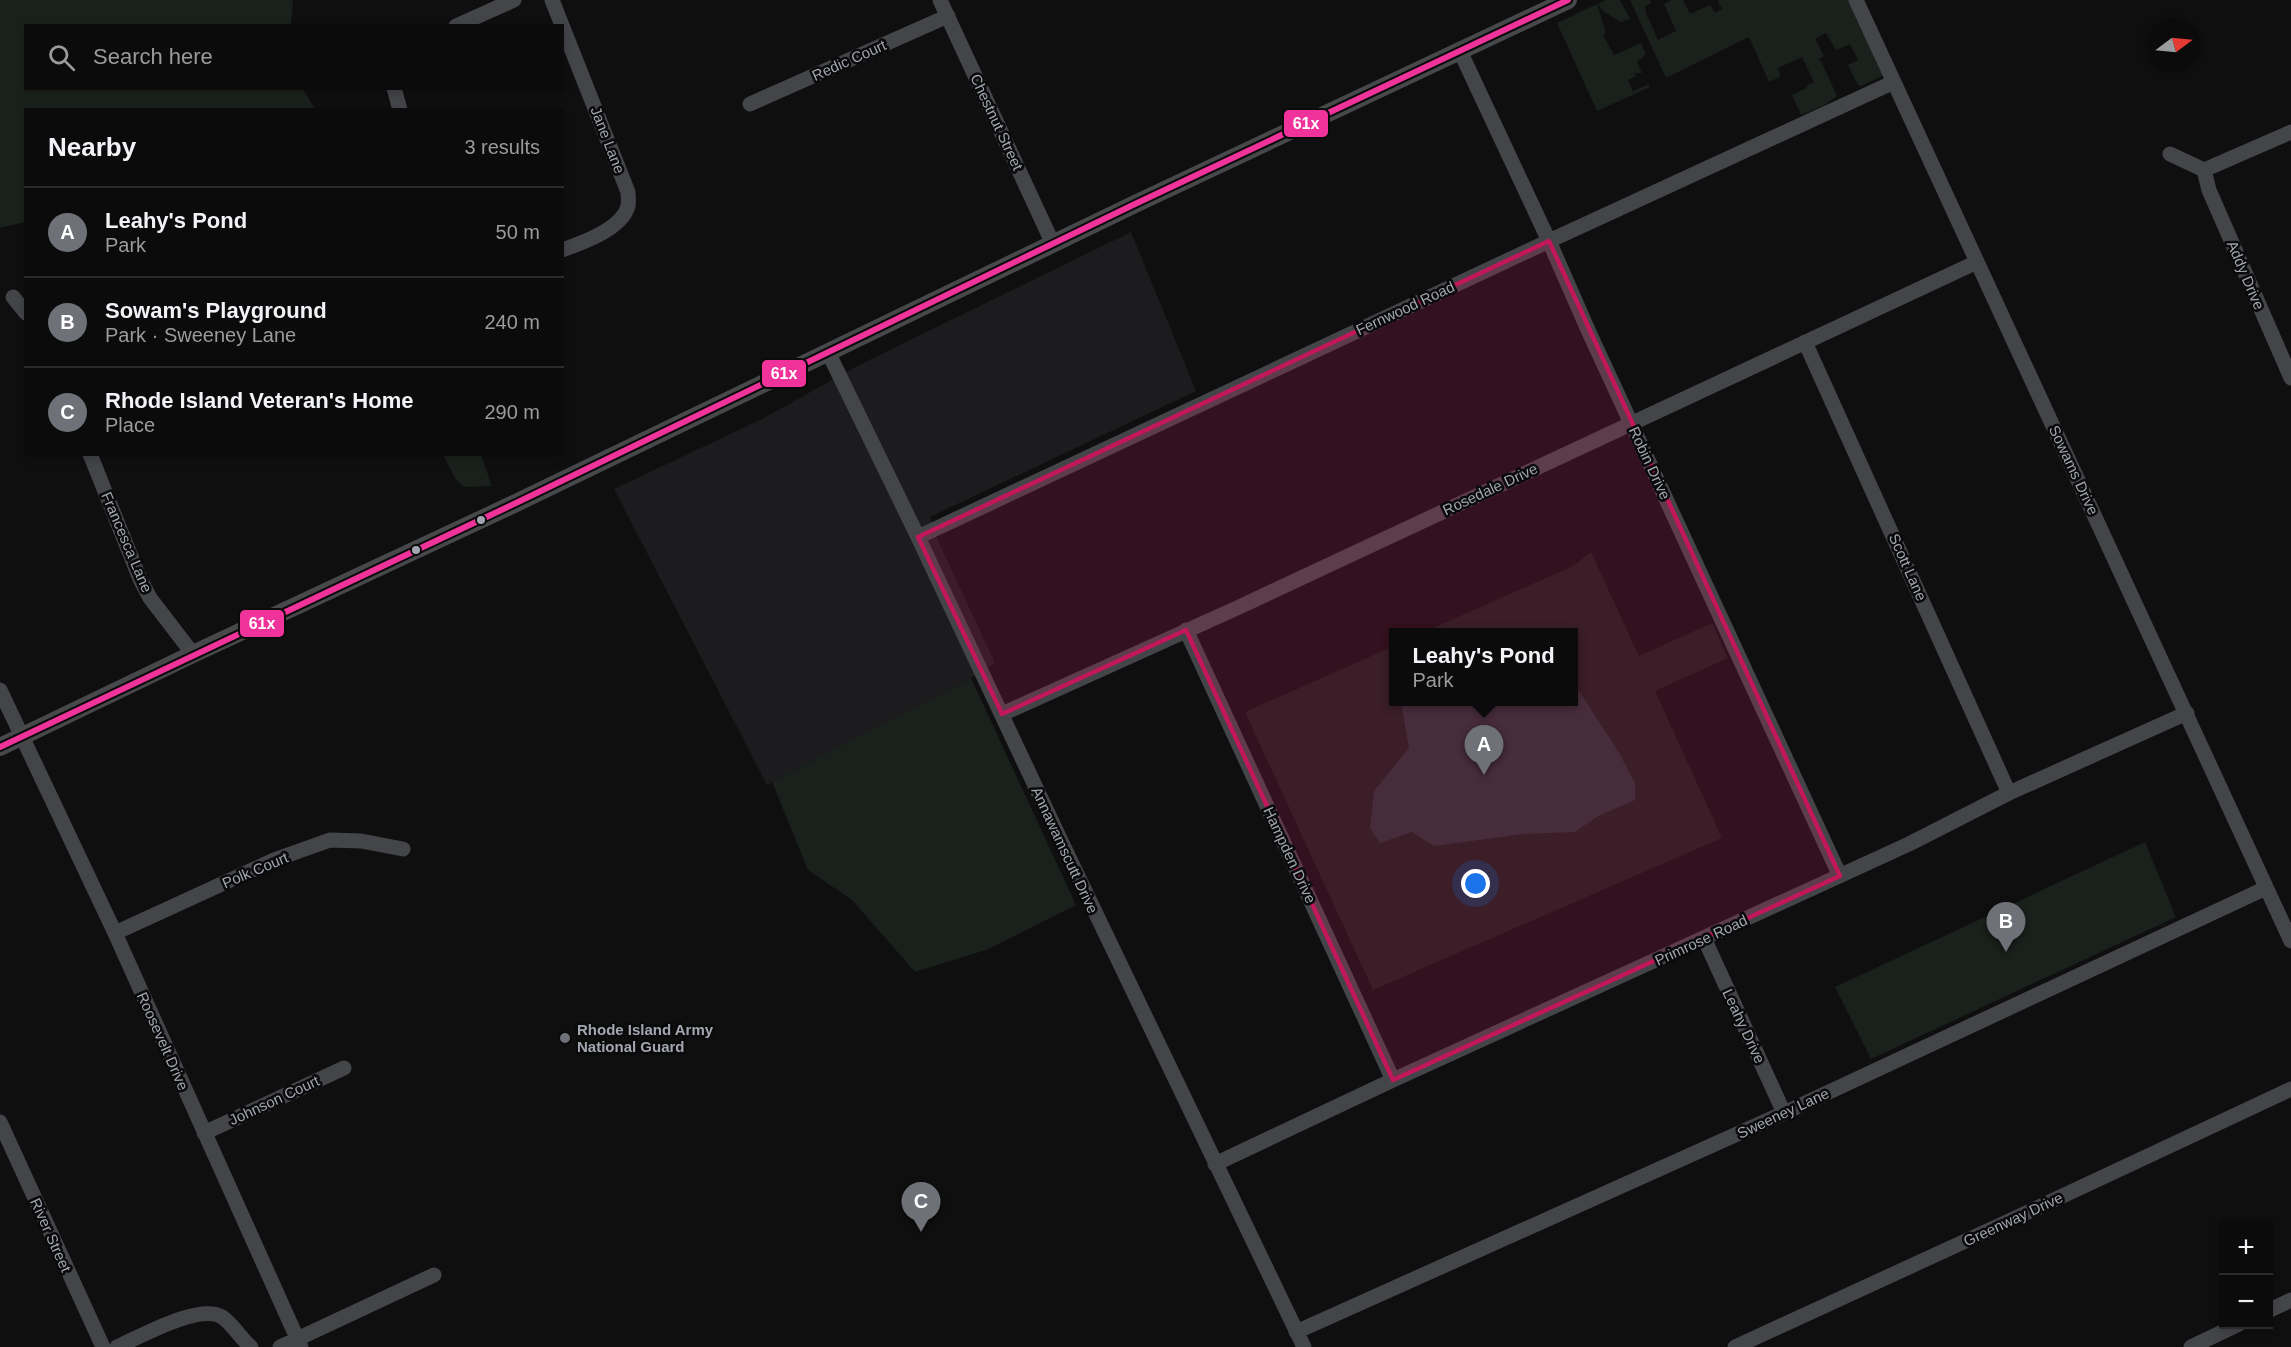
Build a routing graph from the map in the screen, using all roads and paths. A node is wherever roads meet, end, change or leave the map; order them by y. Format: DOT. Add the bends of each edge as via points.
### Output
graph roads {
  1 [pos="514,0"];
  2 [pos="552,0"];
  3 [pos="940,0"];
  4 [pos="1568,0"];
  5 [pos="1856,0"];
  6 [pos="948,16"];
  7 [pos="460,24"];
  8 [pos="562,24"];
  9 [pos="564,30"];
  10 [pos="1460,51"];
  11 [pos="1894,82"];
  12 [pos="395,90"];
  13 [pos="750,104"];
  14 [pos="399,108"];
  15 [pos="2291,132"];
  16 [pos="2170,154"];
  17 [pos="2204,170"];
  18 [pos="1550,241"];
  19 [pos="1053,244"];
  20 [pos="564,249"];
  21 [pos="1977,262"];
  22 [pos="13,297"];
  23 [pos="24,311"];
  24 [pos="1805,342"];
  25 [pos="828,352"];
  26 [pos="2286,354"];
  27 [pos="2291,378"];
  28 [pos="1632,423"];
  29 [pos="91,456"];
  30 [pos="918,537"];
  31 [pos="1186,630"];
  32 [pos="193,654"];
  33 [pos="0,690"];
  34 [pos="2187,713"];
  35 [pos="1002,714"];
  36 [pos="21,737"];
  37 [pos="0,747"];
  38 [pos="2009,793"];
  39 [pos="403,849"];
  40 [pos="1840,876"];
  41 [pos="2266,888"];
  42 [pos="115,933"];
  43 [pos="1704,938"];
  44 [pos="2291,941"];
  45 [pos="344,1068"];
  46 [pos="1394,1080"];
  47 [pos="2291,1089"];
  48 [pos="1784,1113"];
  49 [pos="0,1122"];
  50 [pos="204,1133"];
  51 [pos="1215,1164"];
  52 [pos="434,1275"];
  53 [pos="2291,1300"];
  54 [pos="2273,1309"];
  55 [pos="2229,1329"];
  56 [pos="1296,1332"];
  57 [pos="299,1342"];
  58 [pos="103,1347"];
  59 [pos="117,1347"];
  60 [pos="251,1347"];
  61 [pos="280,1347"];
  62 [pos="1304,1347"];
  63 [pos="1735,1347"];
  64 [pos="2191,1347"];
  1 -- 7 [label="street"];
  2 -- 8 [label="street, Jane Lane"];
  3 -- 6 [label="street, Chestnut Street"];
  4 -- 10 [label="main road"];
  5 -- 11 [label="street, Sowams Drive"];
  6 -- 13 [label="street, Redic Court"];
  6 -- 19 [label="street, Chestnut Street"];
  9 -- 20 [label="street, Jane Lane" via="628,192 627,206 618,222"];
  10 -- 18 [label="street, Robin Drive"];
  10 -- 19 [label="main road"];
  11 -- 18 [label="street, Fernwood Road"];
  11 -- 21 [label="street, Sowams Drive"];
  12 -- 14 [label="street"];
  15 -- 17 [label="street"];
  16 -- 17 [label="street"];
  17 -- 26 [label="street, Addy Drive" via="2209,190"];
  18 -- 28 [label="street, Robin Drive"];
  18 -- 30 [label="street, Fernwood Road"];
  19 -- 25 [label="main road"];
  21 -- 24 [label="street, Rosedale Drive"];
  21 -- 34 [label="street, Sowams Drive"];
  22 -- 23 [label="street"];
  24 -- 28 [label="street, Rosedale Drive"];
  24 -- 38 [label="street, Scott Lane"];
  25 -- 30 [label="street, Annawamscutt Drive"];
  25 -- 32 [label="main road"];
  26 -- 27 [label="street, Addy Drive"];
  28 -- 31 [label="street, Rosedale Drive"];
  28 -- 40 [label="street, Robin Drive"];
  29 -- 32 [label="street, Francesca Lane" via="140,579"];
  30 -- 35 [label="street, Annawamscutt Drive"];
  31 -- 35 [label="street, Rosedale Drive"];
  31 -- 46 [label="street, Hampden Drive"];
  32 -- 36 [label="main road"];
  33 -- 36 [label="street"];
  34 -- 38 [label="street, Primrose Road"];
  34 -- 41 [label="street, Sowams Drive"];
  35 -- 51 [label="street, Annawamscutt Drive"];
  36 -- 37 [label="main road"];
  36 -- 42 [label="street, Roosevelt Drive"];
  38 -- 40 [label="street, Primrose Road"];
  39 -- 42 [label="street, Polk Court" via="330,840 274,860"];
  40 -- 43 [label="street, Primrose Road"];
  41 -- 44 [label="street, Sowams Drive"];
  41 -- 48 [label="street, Sweeney Lane"];
  42 -- 50 [label="street, Roosevelt Drive"];
  43 -- 46 [label="street, Primrose Road"];
  43 -- 48 [label="street, Leahy Drive"];
  45 -- 50 [label="street, Johnson Court"];
  46 -- 51 [label="street, Primrose Road"];
  47 -- 63 [label="street, Greenway Drive"];
  48 -- 56 [label="street, Sweeney Lane"];
  49 -- 58 [label="street, River Street"];
  50 -- 57 [label="street, Roosevelt Drive"];
  51 -- 56 [label="street, Annawamscutt Drive"];
  52 -- 57 [label="street"];
  53 -- 54 [label="street"];
  55 -- 64 [label="street"];
  56 -- 62 [label="street, Annawamscutt Drive"];
  57 -- 61 [label="street"];
  59 -- 60 [label="street" via="199,1313 222,1317"];
}
